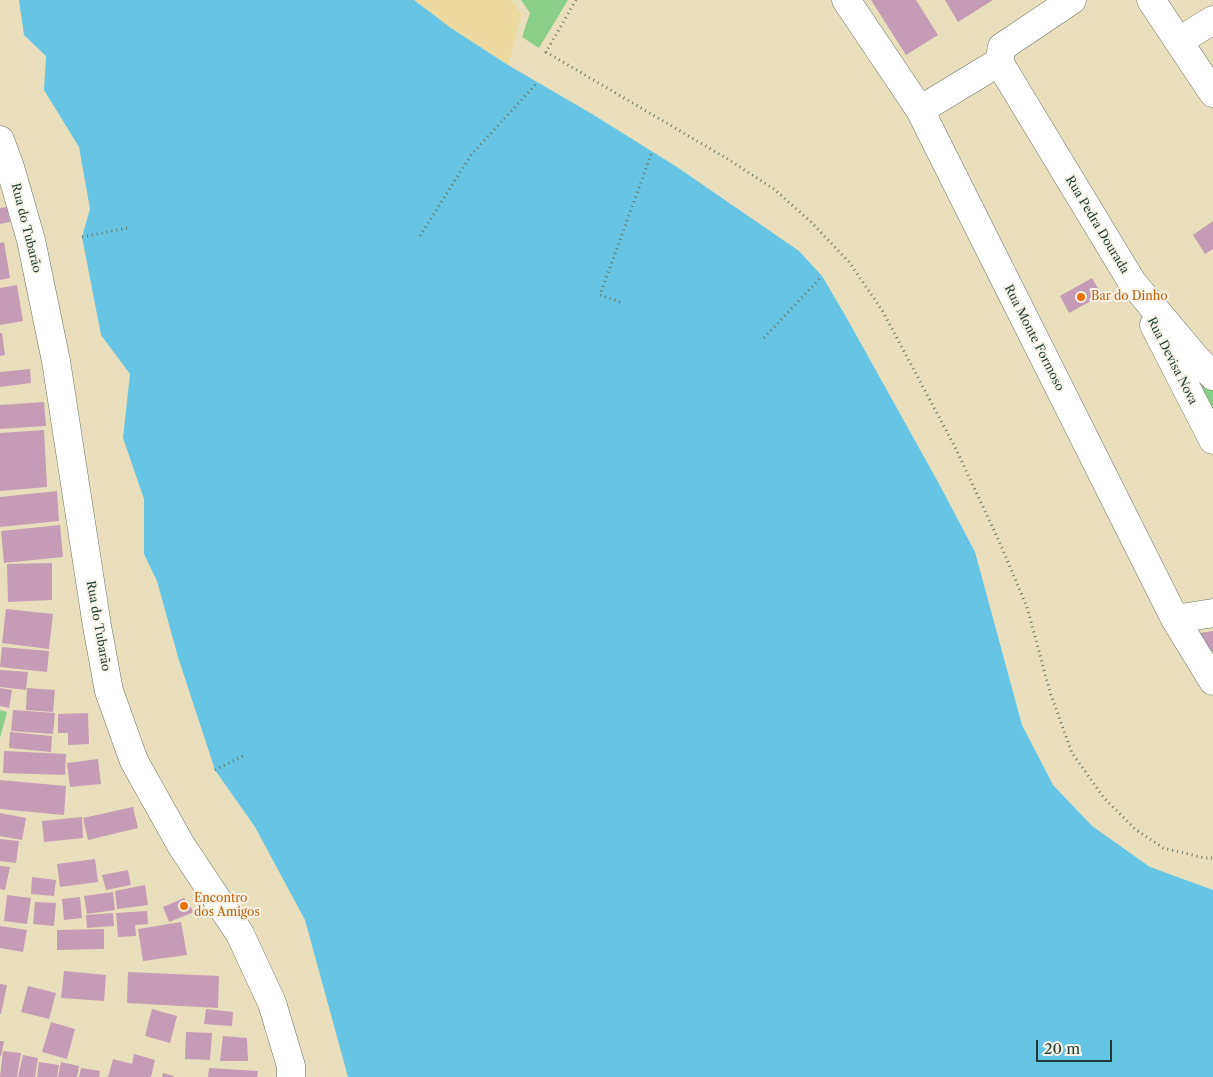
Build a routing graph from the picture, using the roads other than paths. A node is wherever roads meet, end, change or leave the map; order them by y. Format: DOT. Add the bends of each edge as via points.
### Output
graph roads {
  1 [pos="846,0"];
  2 [pos="1072,0"];
  3 [pos="1151,0"];
  4 [pos="1213,20"];
  5 [pos="1179,41"];
  6 [pos="999,62"];
  7 [pos="1213,93"];
  8 [pos="920,110"];
  9 [pos="0,140"];
  10 [pos="1132,282"];
  11 [pos="1213,376"];
  12 [pos="1213,440"];
  13 [pos="1213,613"];
  14 [pos="1175,618"];
  15 [pos="1213,681"];
  16 [pos="291,1077"];
  1 -- 8 [label="street, Rua Monte Formoso"];
  2 -- 6 [label="street" via="1002,47"];
  3 -- 5 [label="street"];
  4 -- 5 [label="street"];
  5 -- 7 [label="street"];
  6 -- 8 [label="street"];
  6 -- 10 [label="street, Rua Pedra Dourada"];
  8 -- 14 [label="street, Rua Monte Formoso"];
  9 -- 16 [label="street, Rua do Tubarão" via="30,240 56,361 109,691 134,761 181,845 240,934 272,1002 291,1066"];
  10 -- 11 [label="street, Rua Pedra Dourada"];
  10 -- 12 [label="street, Rua Devisa Nova"];
  13 -- 14 [label="street"];
  14 -- 15 [label="street, Rua Monte Formoso"];
}
